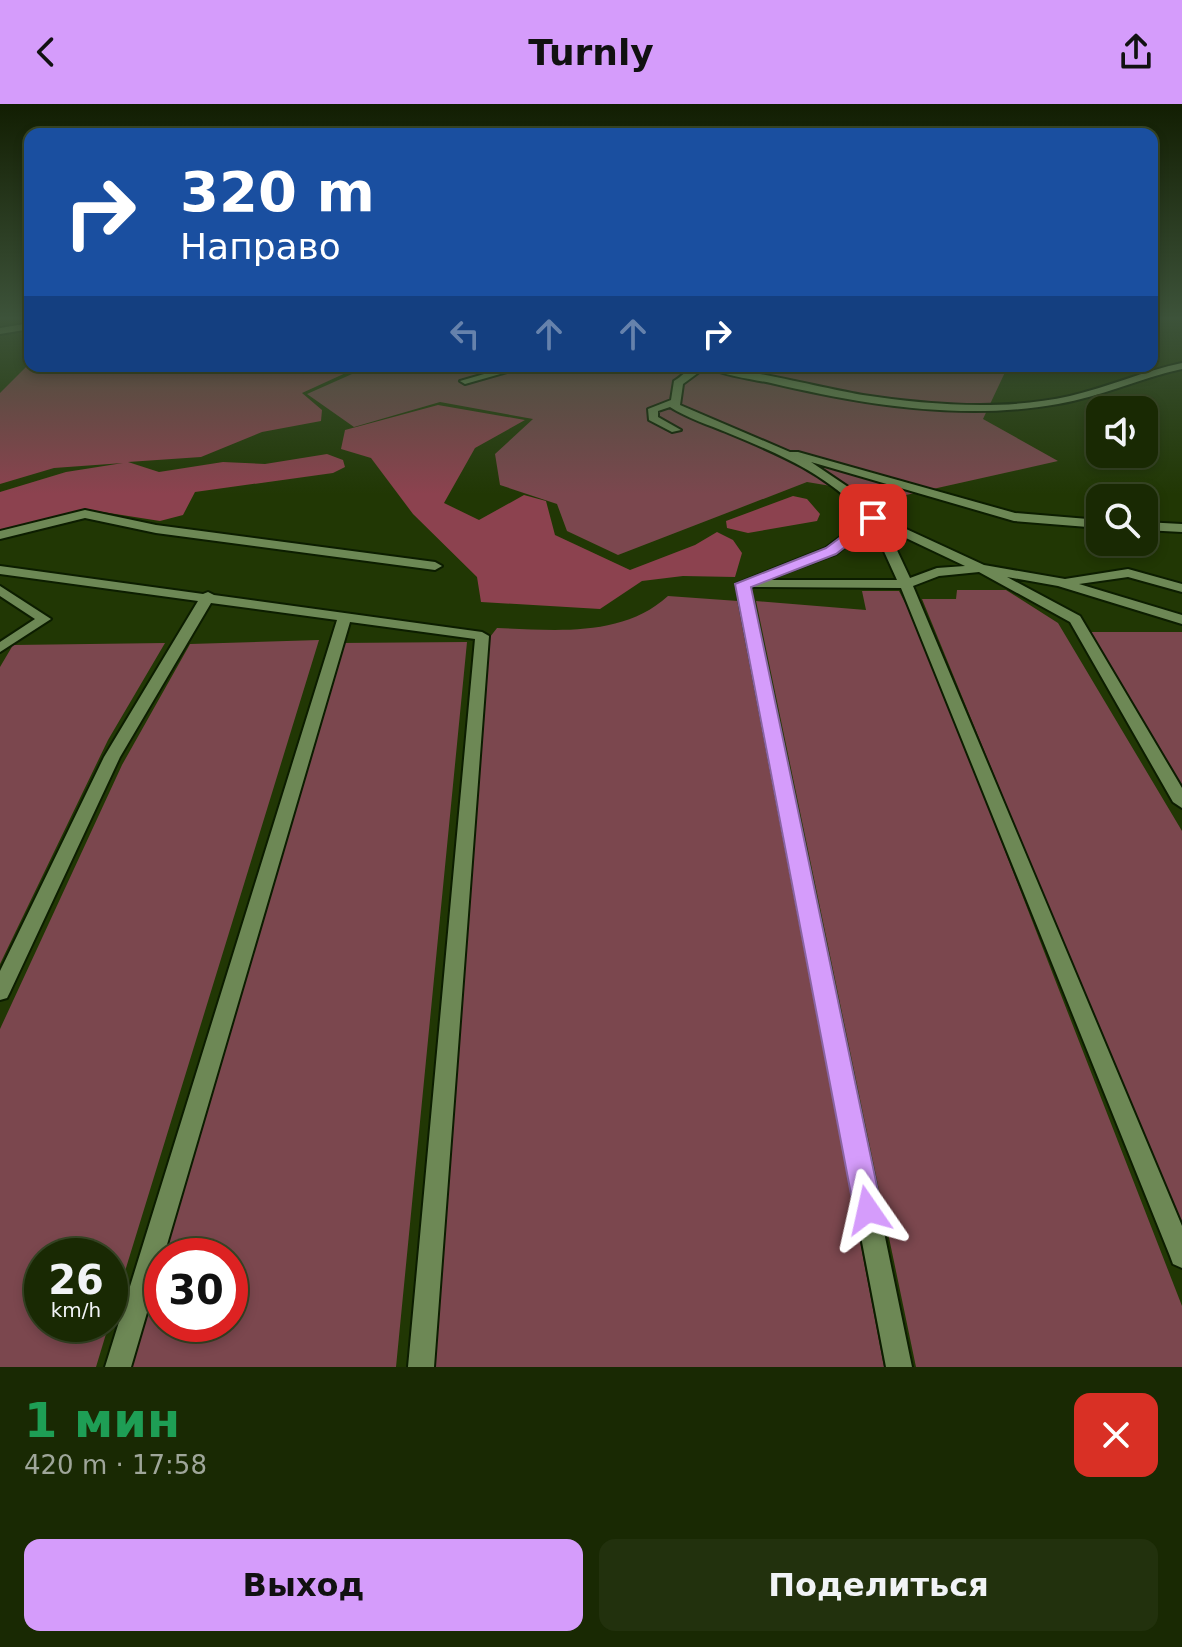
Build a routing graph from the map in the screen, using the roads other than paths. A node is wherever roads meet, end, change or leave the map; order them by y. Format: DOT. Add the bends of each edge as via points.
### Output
graph roads {
  1 [pos="485,376"];
  2 [pos="688,376"];
  3 [pos="757,376"];
  4 [pos="1146,376"];
  5 [pos="465,381"];
  6 [pos="675,402"];
  7 [pos="676,430"];
  8 [pos="811,446"];
  9 [pos="773,450"];
  10 [pos="793,454"];
  11 [pos="873,518"];
  12 [pos="1086,523"];
  13 [pos="1158,527"];
  14 [pos="1182,528"];
  15 [pos="0,535"];
  16 [pos="435,566"];
  17 [pos="981,568"];
  18 [pos="0,570"];
  19 [pos="1060,582"];
  20 [pos="743,584"];
  21 [pos="906,584"];
  22 [pos="1182,588"];
  23 [pos="0,590"];
  24 [pos="208,596"];
  25 [pos="345,616"];
  26 [pos="1182,620"];
  27 [pos="0,648"];
  28 [pos="1182,802"];
  29 [pos="0,992"];
  30 [pos="1182,1256"];
  31 [pos="118,1367"];
  32 [pos="421,1367"];
  33 [pos="899,1367"];
  1 -- 5 [label="street"];
  2 -- 6 [label="street" via="678,383"];
  3 -- 4 [label="street" via="897,403 985,407 1057,402"];
  6 -- 7 [label="street" via="653,409 653,418"];
  6 -- 9 [label="street" via="702,420"];
  8 -- 10 [label="street"];
  9 -- 10 [label="street"];
  9 -- 11 [label="street" via="843,486"];
  10 -- 12 [label="street" via="1014,517"];
  11 -- 17 [label="street"];
  11 -- 20 [label="street" via="831,551"];
  11 -- 21 [label="street"];
  13 -- 14 [label="street"];
  15 -- 16 [label="street" via="85,514 156,529"];
  17 -- 19 [label="street"];
  17 -- 21 [label="street" via="937,572"];
  17 -- 28 [label="street" via="1075,619"];
  18 -- 24 [label="street"];
  19 -- 22 [label="street" via="1128,573"];
  19 -- 26 [label="street"];
  20 -- 21 [label="street"];
  20 -- 33 [label="street"];
  21 -- 30 [label="street"];
  23 -- 27 [label="street" via="44,619"];
  24 -- 25 [label="street"];
  24 -- 29 [label="street" via="112,757"];
  25 -- 31 [label="street"];
  25 -- 32 [label="street" via="482,636"];
}
